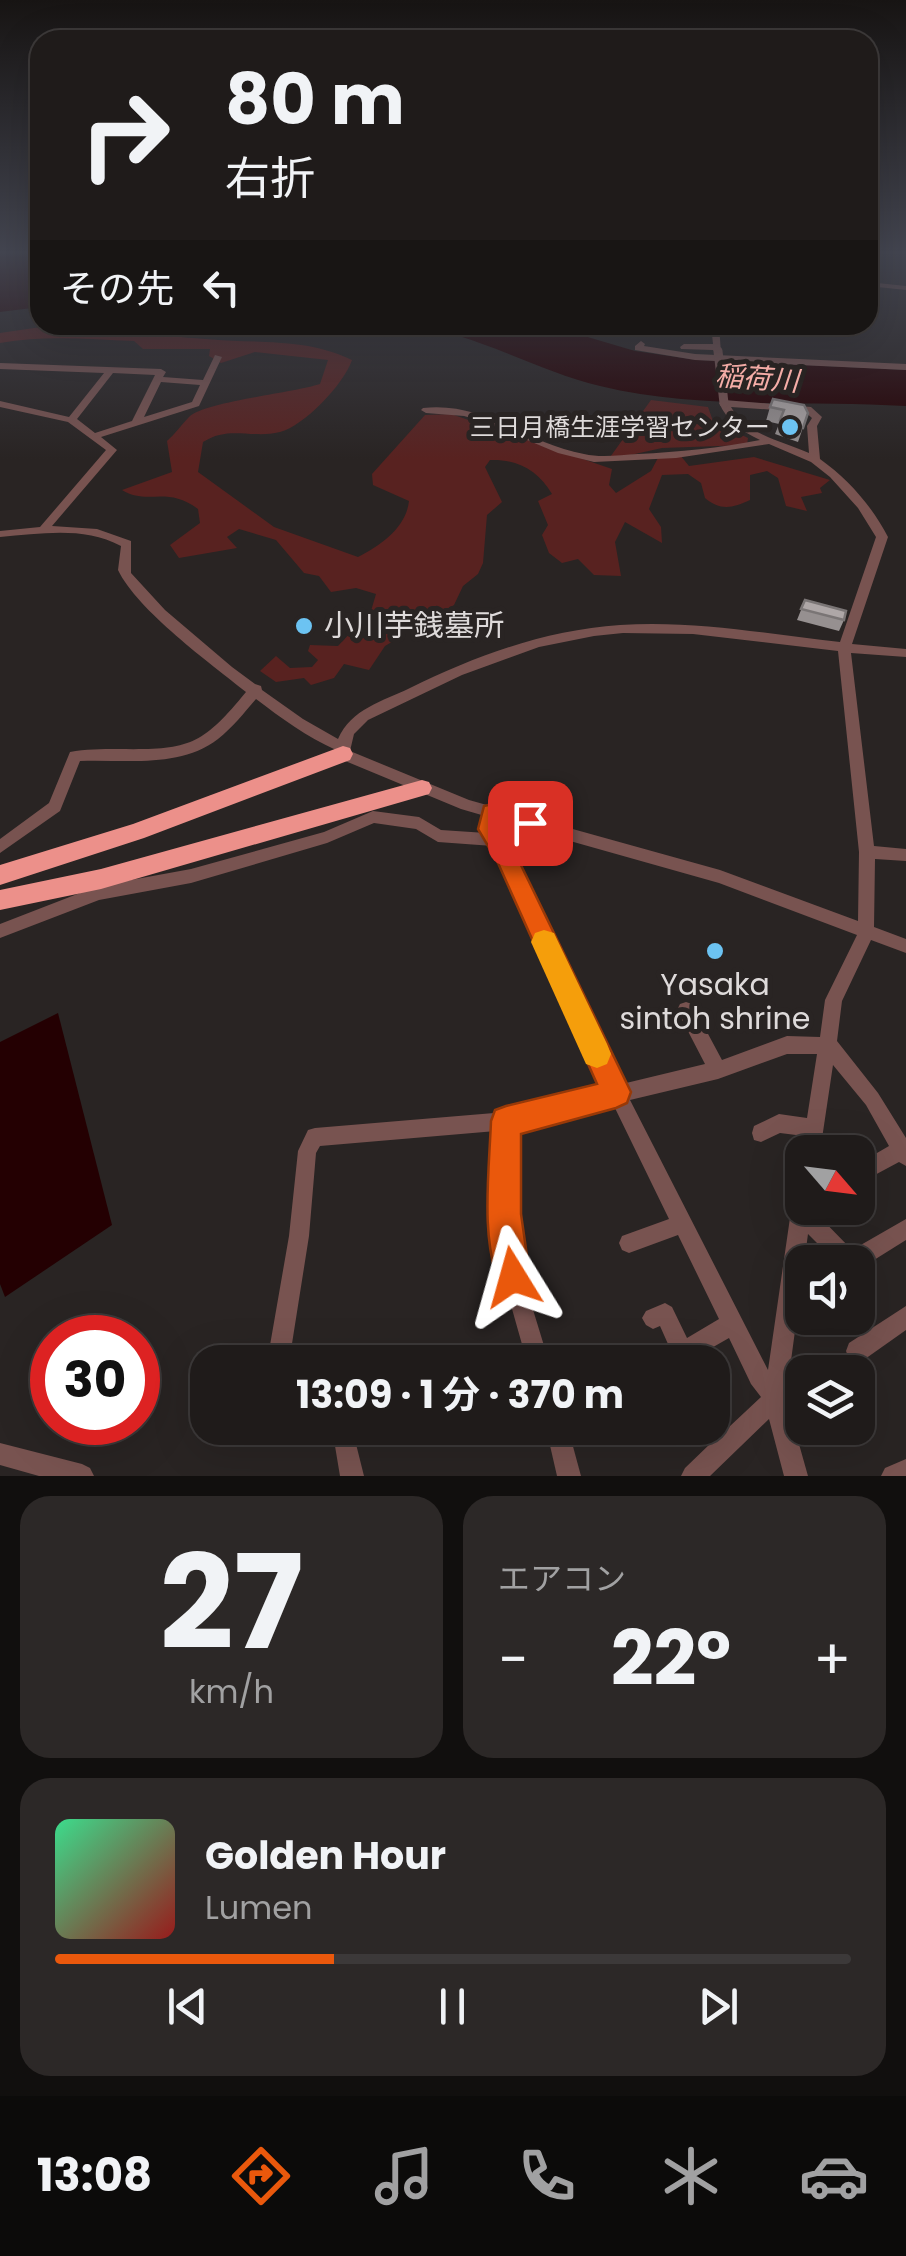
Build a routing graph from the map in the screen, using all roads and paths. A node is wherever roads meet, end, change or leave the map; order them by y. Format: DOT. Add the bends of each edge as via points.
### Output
graph roads {
  1 [pos="716,335"];
  2 [pos="718,349"];
  3 [pos="218,357"];
  4 [pos="0,366"];
  5 [pos="906,367"];
  6 [pos="109,372"];
  7 [pos="158,379"];
  8 [pos="206,383"];
  9 [pos="0,404"];
  10 [pos="724,404"];
  11 [pos="426,410"];
  12 [pos="71,420"];
  13 [pos="137,421"];
  14 [pos="97,435"];
  15 [pos="772,440"];
  16 [pos="816,460"];
  17 [pos="43,530"];
  18 [pos="0,534"];
  19 [pos="844,650"];
  20 [pos="906,653"];
  21 [pos="256,689"];
  22 [pos="343,750"];
  23 [pos="422,788"];
  24 [pos="492,814"];
  25 [pos="495,840"];
  26 [pos="0,848"];
  27 [pos="867,852"];
  28 [pos="906,854"];
  29 [pos="0,875"];
  30 [pos="0,900"];
  31 [pos="0,930"];
  32 [pos="866,934"];
  33 [pos="906,946"];
  34 [pos="686,1010"];
  35 [pos="829,1046"];
  36 [pos="718,1070"];
  37 [pos="616,1092"];
  38 [pos="506,1121"];
  39 [pos="815,1129"];
  40 [pos="761,1133"];
  41 [pos="814,1135"];
  42 [pos="904,1153"];
  43 [pos="875,1167"];
  44 [pos="682,1224"];
  45 [pos="799,1225"];
  46 [pos="818,1225"];
  47 [pos="906,1229"];
  48 [pos="628,1243"];
  49 [pos="836,1245"];
  50 [pos="875,1248"];
  51 [pos="906,1317"];
  52 [pos="653,1318"];
  53 [pos="732,1324"];
  54 [pos="281,1345"];
  55 [pos="533,1345"];
  56 [pos="678,1345"];
  57 [pos="701,1345"];
  58 [pos="858,1351"];
  59 [pos="775,1398"];
  60 [pos="730,1441"];
  61 [pos="346,1445"];
  62 [pos="561,1445"];
  63 [pos="726,1445"];
  64 [pos="0,1454"];
  65 [pos="906,1470"];
  66 [pos="82,1476"];
  67 [pos="352,1476"];
  68 [pos="569,1476"];
  69 [pos="693,1476"];
  70 [pos="796,1476"];
  71 [pos="892,1476"];
  1 -- 2 [label="street"];
  2 -- 5 [label="street" via="638,348"];
  2 -- 10 [label="street, bridge"];
  3 -- 8 [label="street"];
  4 -- 6 [label="street"];
  6 -- 7 [label="street" via="158,371"];
  6 -- 12 [label="street"];
  7 -- 8 [label="street"];
  7 -- 13 [label="street"];
  8 -- 13 [label="street" via="196,404"];
  9 -- 12 [label="street"];
  10 -- 15 [label="street" via="736,422"];
  10 -- 16 [label="street" via="808,410 817,417"];
  11 -- 15 [label="street" via="457,412 602,461"];
  12 -- 14 [label="street"];
  13 -- 14 [label="street"];
  14 -- 17 [label="street" via="112,450"];
  15 -- 16 [label="street"];
  16 -- 19 [label="street" via="882,537"];
  17 -- 18 [label="street"];
  17 -- 21 [label="street" via="100,534 127,544 126,577 209,657"];
  19 -- 20 [label="street"];
  19 -- 22 [label="street" via="622,629 530,643 368,714 348,729"];
  19 -- 27 [label="street"];
  21 -- 22 [label="street"];
  21 -- 26 [label="street" via="224,730 198,749 75,756 55,807"];
  22 -- 23 [label="street"];
  22 -- 29 [label="highway" via="136,832"];
  23 -- 24 [label="street"];
  23 -- 30 [label="highway" via="101,879"];
  24 -- 25 [label="street"];
  24 -- 32 [label="street" via="720,877"];
  25 -- 31 [label="street" via="438,836 419,823 373,817 328,837 191,876 98,893"];
  25 -- 37 [label="street"];
  27 -- 28 [label="street"];
  27 -- 32 [label="street"];
  32 -- 33 [label="street"];
  32 -- 35 [label="street" via="834,1000"];
  34 -- 36 [label="street"];
  35 -- 36 [label="street" via="786,1045"];
  35 -- 39 [label="street"];
  35 -- 42 [label="street"];
  36 -- 37 [label="street"];
  37 -- 38 [label="street"];
  37 -- 44 [label="street"];
  38 -- 54 [label="street" via="315,1137 306,1151"];
  38 -- 55 [label="street" via="506,1229"];
  39 -- 40 [label="street" via="779,1123"];
  39 -- 41 [label="street"];
  42 -- 43 [label="street"];
  44 -- 48 [label="street"];
  44 -- 53 [label="street"];
  45 -- 59 [label="street"];
  46 -- 49 [label="street"];
  47 -- 50 [label="street"];
  51 -- 58 [label="street"];
  52 -- 56 [label="street" via="665,1314"];
  53 -- 57 [label="street"];
  53 -- 59 [label="street"];
  59 -- 60 [label="street"];
  59 -- 70 [label="street"];
  61 -- 67 [label="street"];
  62 -- 68 [label="street"];
  63 -- 69 [label="street"];
  64 -- 66 [label="street"];
  65 -- 71 [label="street"];
}
